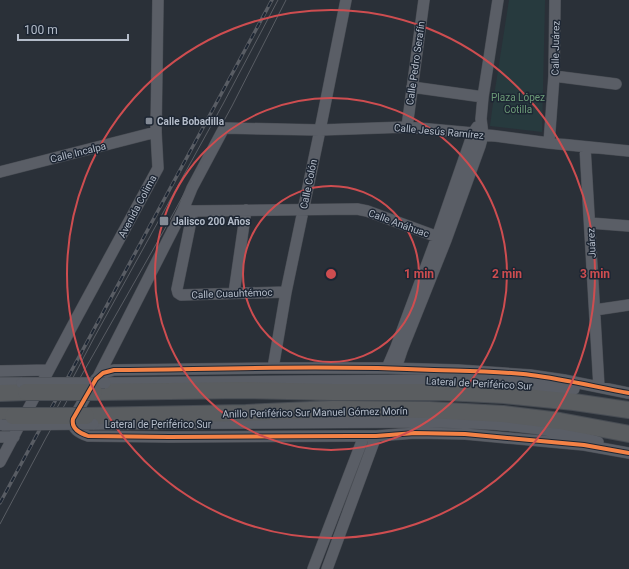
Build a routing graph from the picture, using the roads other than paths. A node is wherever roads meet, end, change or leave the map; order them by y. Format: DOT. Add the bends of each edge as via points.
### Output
graph roads {
  1 [pos="158,0"];
  2 [pos="346,0"];
  3 [pos="424,0"];
  4 [pos="498,0"];
  5 [pos="555,0"];
  6 [pos="554,76"];
  7 [pos="616,84"];
  8 [pos="412,87"];
  9 [pos="483,97"];
  10 [pos="407,126"];
  11 [pos="320,130"];
  12 [pos="156,132"];
  13 [pos="478,134"];
  14 [pos="549,143"];
  15 [pos="585,147"];
  16 [pos="629,151"];
  17 [pos="0,172"];
  18 [pos="246,210"];
  19 [pos="303,210"];
  20 [pos="188,211"];
  21 [pos="590,223"];
  22 [pos="629,226"];
  23 [pos="442,239"];
  24 [pos="286,292"];
  25 [pos="234,293"];
  26 [pos="629,305"];
  27 [pos="595,310"];
  28 [pos="273,368"];
  29 [pos="49,370"];
  30 [pos="0,371"];
  31 [pos="387,372"];
  32 [pos="0,383"];
  33 [pos="98,385"];
  34 [pos="599,387"];
  35 [pos="24,388"];
  36 [pos="443,392"];
  37 [pos="0,393"];
  38 [pos="629,393"];
  39 [pos="629,410"];
  40 [pos="4,420"];
  41 [pos="90,420"];
  42 [pos="629,434"];
  43 [pos="364,436"];
  44 [pos="376,436"];
  45 [pos="578,436"];
  46 [pos="0,437"];
  47 [pos="14,437"];
  48 [pos="629,440"];
  49 [pos="629,453"];
  50 [pos="0,462"];
  51 [pos="313,569"];
  52 [pos="327,569"];
  1 -- 12 [label="street, Avenida Colima"];
  2 -- 11 [label="street, Calle Colón"];
  3 -- 8 [label="street, Calle Pedro Serafín"];
  4 -- 9 [label="street"];
  5 -- 6 [label="street, Calle Juárez"];
  6 -- 7 [label="street"];
  6 -- 14 [label="street, Calle Juárez"];
  8 -- 9 [label="street"];
  8 -- 10 [label="street, Calle Pedro Serafín"];
  9 -- 13 [label="street"];
  10 -- 11 [label="street, Calle Jesús Ramírez"];
  10 -- 13 [label="street, Calle Jesús Ramírez"];
  11 -- 19 [label="street, Calle Colón"];
  11 -- 20 [label="street, Calle Jesús Ramírez" via="224,128 192,188"];
  12 -- 17 [label="street, Calle Incalpa"];
  12 -- 29 [label="street, Avenida Colima" via="158,168"];
  13 -- 14 [label="street, Calle Jesús Ramírez"];
  13 -- 23 [label="street" via="480,146 459,191"];
  14 -- 15 [label="street, Calle Jesús Ramírez"];
  15 -- 16 [label="street, Calle Jesús Ramírez"];
  15 -- 21 [label="street, Juárez"];
  18 -- 19 [label="street, Calle Anáhuac"];
  18 -- 20 [label="street, Calle Anáhuac"];
  18 -- 25 [label="street"];
  19 -- 23 [label="street, Calle Anáhuac" via="367,211"];
  19 -- 24 [label="street, Calle Colón"];
  20 -- 25 [label="street, Calle Cuauhtémoc" via="178,293"];
  20 -- 33 [label="street"];
  21 -- 22 [label="street"];
  21 -- 27 [label="street, Juárez"];
  23 -- 31 [label="street" via="402,350"];
  24 -- 25 [label="street, Calle Cuauhtémoc"];
  24 -- 28 [label="street, Calle Colón"];
  26 -- 27 [label="street"];
  27 -- 34 [label="street, Juárez"];
  28 -- 31 [label="street"];
  28 -- 33 [label="street" via="114,370 103,373"];
  29 -- 30 [label="street"];
  29 -- 47 [label="street, Avenida Colima"];
  31 -- 33 [label="street, Lateral de Periférico Sur"];
  31 -- 34 [label="street" via="473,371 530,375"];
  31 -- 36 [label="highway"];
  31 -- 38 [label="street, Lateral de Periférico Sur" via="428,380"];
  32 -- 35 [label="street"];
  33 -- 35 [label="highway, Anillo Periférico Sur Manuel Gómez Morín, bridge"];
  33 -- 36 [label="highway, Anillo Periférico Sur Manuel Gómez Morín" via="332,392"];
  33 -- 43 [label="street" via="73,419 79,433 88,436"];
  34 -- 38 [label="street"];
  35 -- 37 [label="highway, Anillo Periférico Sur Manuel Gómez Morín"];
  36 -- 39 [label="highway, Anillo Periférico Sur Manuel Gómez Morín" via="574,402"];
  40 -- 41 [label="highway, Anillo Periférico Sur Manuel Gómez Morín, bridge"];
  41 -- 42 [label="highway, Anillo Periférico Sur Manuel Gómez Morín" via="333,410 429,410 503,414 560,421"];
  41 -- 45 [label="street, Lateral de Periférico Sur" via="473,423 512,425"];
  43 -- 44 [label="street"];
  43 -- 51 [label="street"];
  44 -- 49 [label="street" via="414,433 465,434 584,445"];
  44 -- 52 [label="street"];
  45 -- 48 [label="highway"];
  45 -- 49 [label="street, Lateral de Periférico Sur"];
  46 -- 47 [label="street"];
  47 -- 50 [label="street, Avenida Colima"];
}
